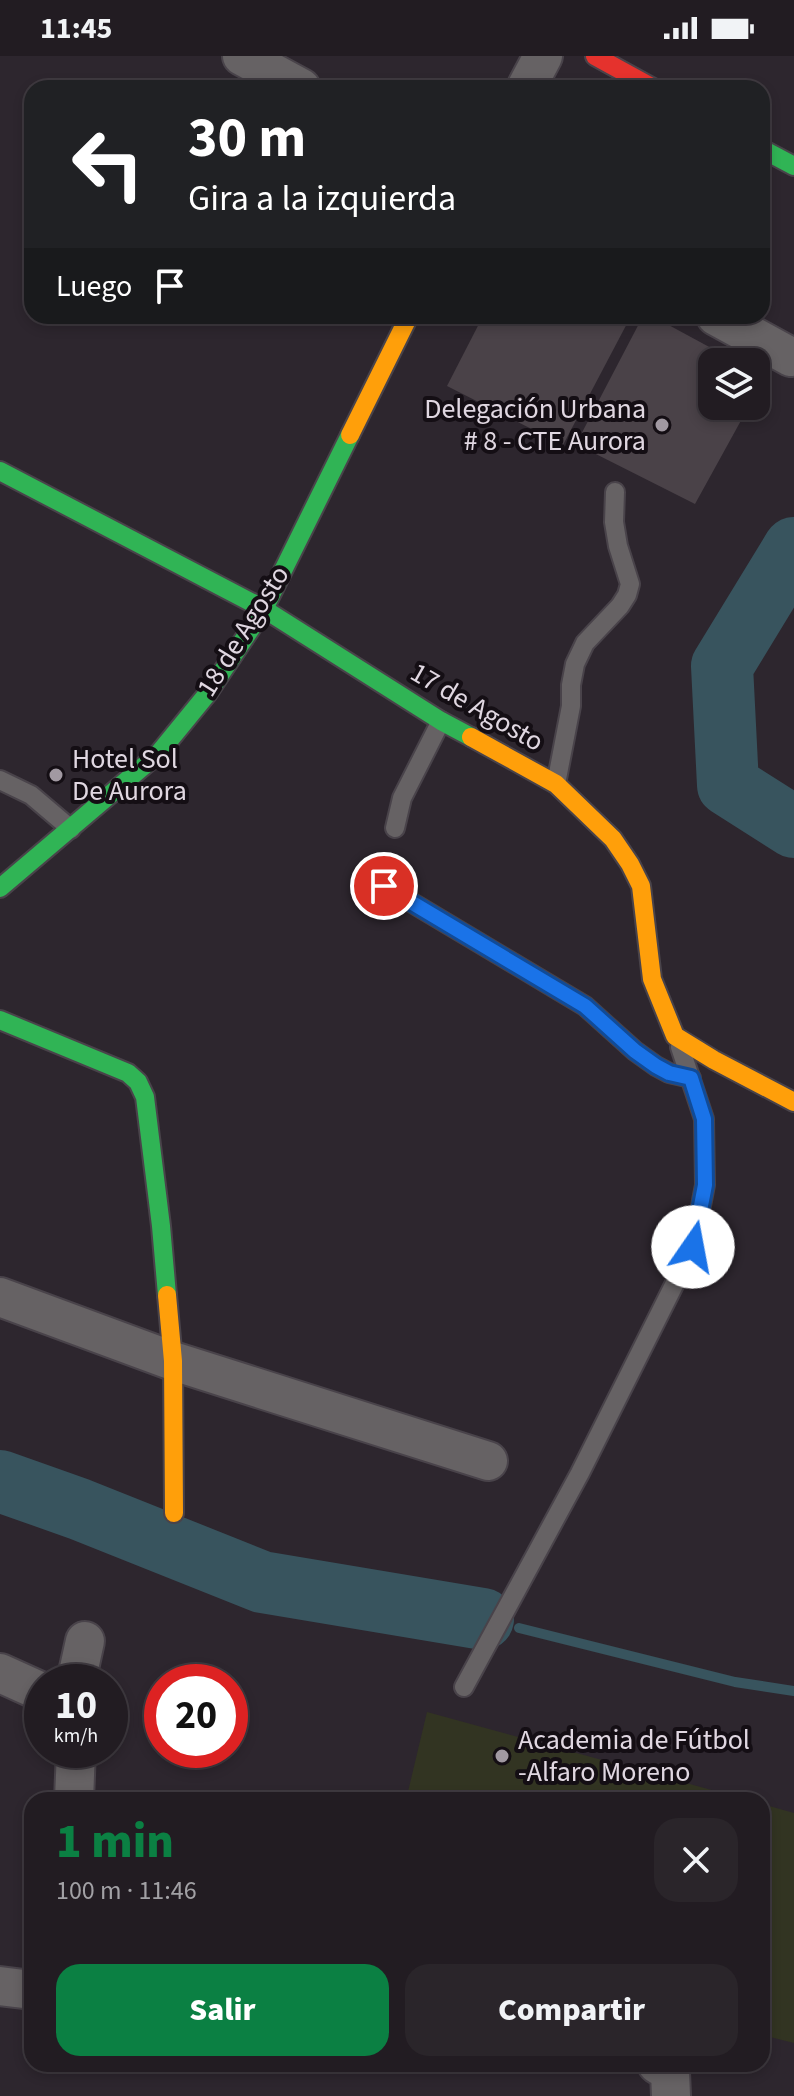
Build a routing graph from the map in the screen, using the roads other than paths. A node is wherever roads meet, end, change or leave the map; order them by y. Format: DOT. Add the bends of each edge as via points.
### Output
graph roads {
  1 [pos="242,56"];
  2 [pos="543,56"];
  3 [pos="595,56"];
  4 [pos="286,80"];
  5 [pos="530,80"];
  6 [pos="638,80"];
  7 [pos="770,153"];
  8 [pos="794,166"];
  9 [pos="405,324"];
  10 [pos="731,324"];
  11 [pos="791,357"];
  12 [pos="0,471"];
  13 [pos="615,492"];
  14 [pos="264,609"];
  15 [pos="441,721"];
  16 [pos="0,780"];
  17 [pos="556,784"];
  18 [pos="395,828"];
  19 [pos="71,829"];
  20 [pos="384,886"];
  21 [pos="0,888"];
  22 [pos="0,1020"];
  23 [pos="675,1036"];
  24 [pos="691,1078"];
  25 [pos="794,1102"];
  26 [pos="0,1297"];
  27 [pos="173,1361"];
  28 [pos="488,1461"];
  29 [pos="174,1513"];
  30 [pos="85,1641"];
  31 [pos="80,1664"];
  32 [pos="0,1673"];
  33 [pos="24,1684"];
  34 [pos="464,1687"];
  35 [pos="75,1768"];
  36 [pos="74,1792"];
  37 [pos="0,1986"];
  38 [pos="24,1989"];
  39 [pos="670,2072"];
  40 [pos="671,2096"];
  1 -- 4 [label="street"];
  2 -- 5 [label="street"];
  3 -- 6 [label="main road"];
  7 -- 8 [label="main road"];
  9 -- 14 [label="main road, 18 de Agosto"];
  10 -- 11 [label="street"];
  12 -- 14 [label="main road, 17 de Agosto"];
  13 -- 17 [label="lane" via="614,522 630,584 620,606 585,643 575,664"];
  14 -- 15 [label="main road, 17 de Agosto"];
  14 -- 19 [label="main road, 18 de Agosto" via="208,693 159,753"];
  15 -- 17 [label="main road, 17 de Agosto"];
  15 -- 18 [label="lane" via="402,798"];
  16 -- 19 [label="lane" via="31,795"];
  17 -- 23 [label="main road, 17 de Agosto" via="613,839 641,886 652,979"];
  19 -- 21 [label="main road, 18 de Agosto"];
  20 -- 24 [label="lane" via="585,1006 656,1066"];
  22 -- 27 [label="main road" via="128,1073 138,1082 145,1097"];
  23 -- 24 [label="lane"];
  23 -- 25 [label="main road"];
  24 -- 34 [label="lane" via="704,1119 705,1185 693,1247 580,1473"];
  26 -- 27 [label="street"];
  27 -- 28 [label="street"];
  27 -- 29 [label="main road"];
  30 -- 31 [label="street"];
  32 -- 33 [label="street"];
  35 -- 36 [label="street"];
  37 -- 38 [label="street"];
  39 -- 40 [label="street"];
}
